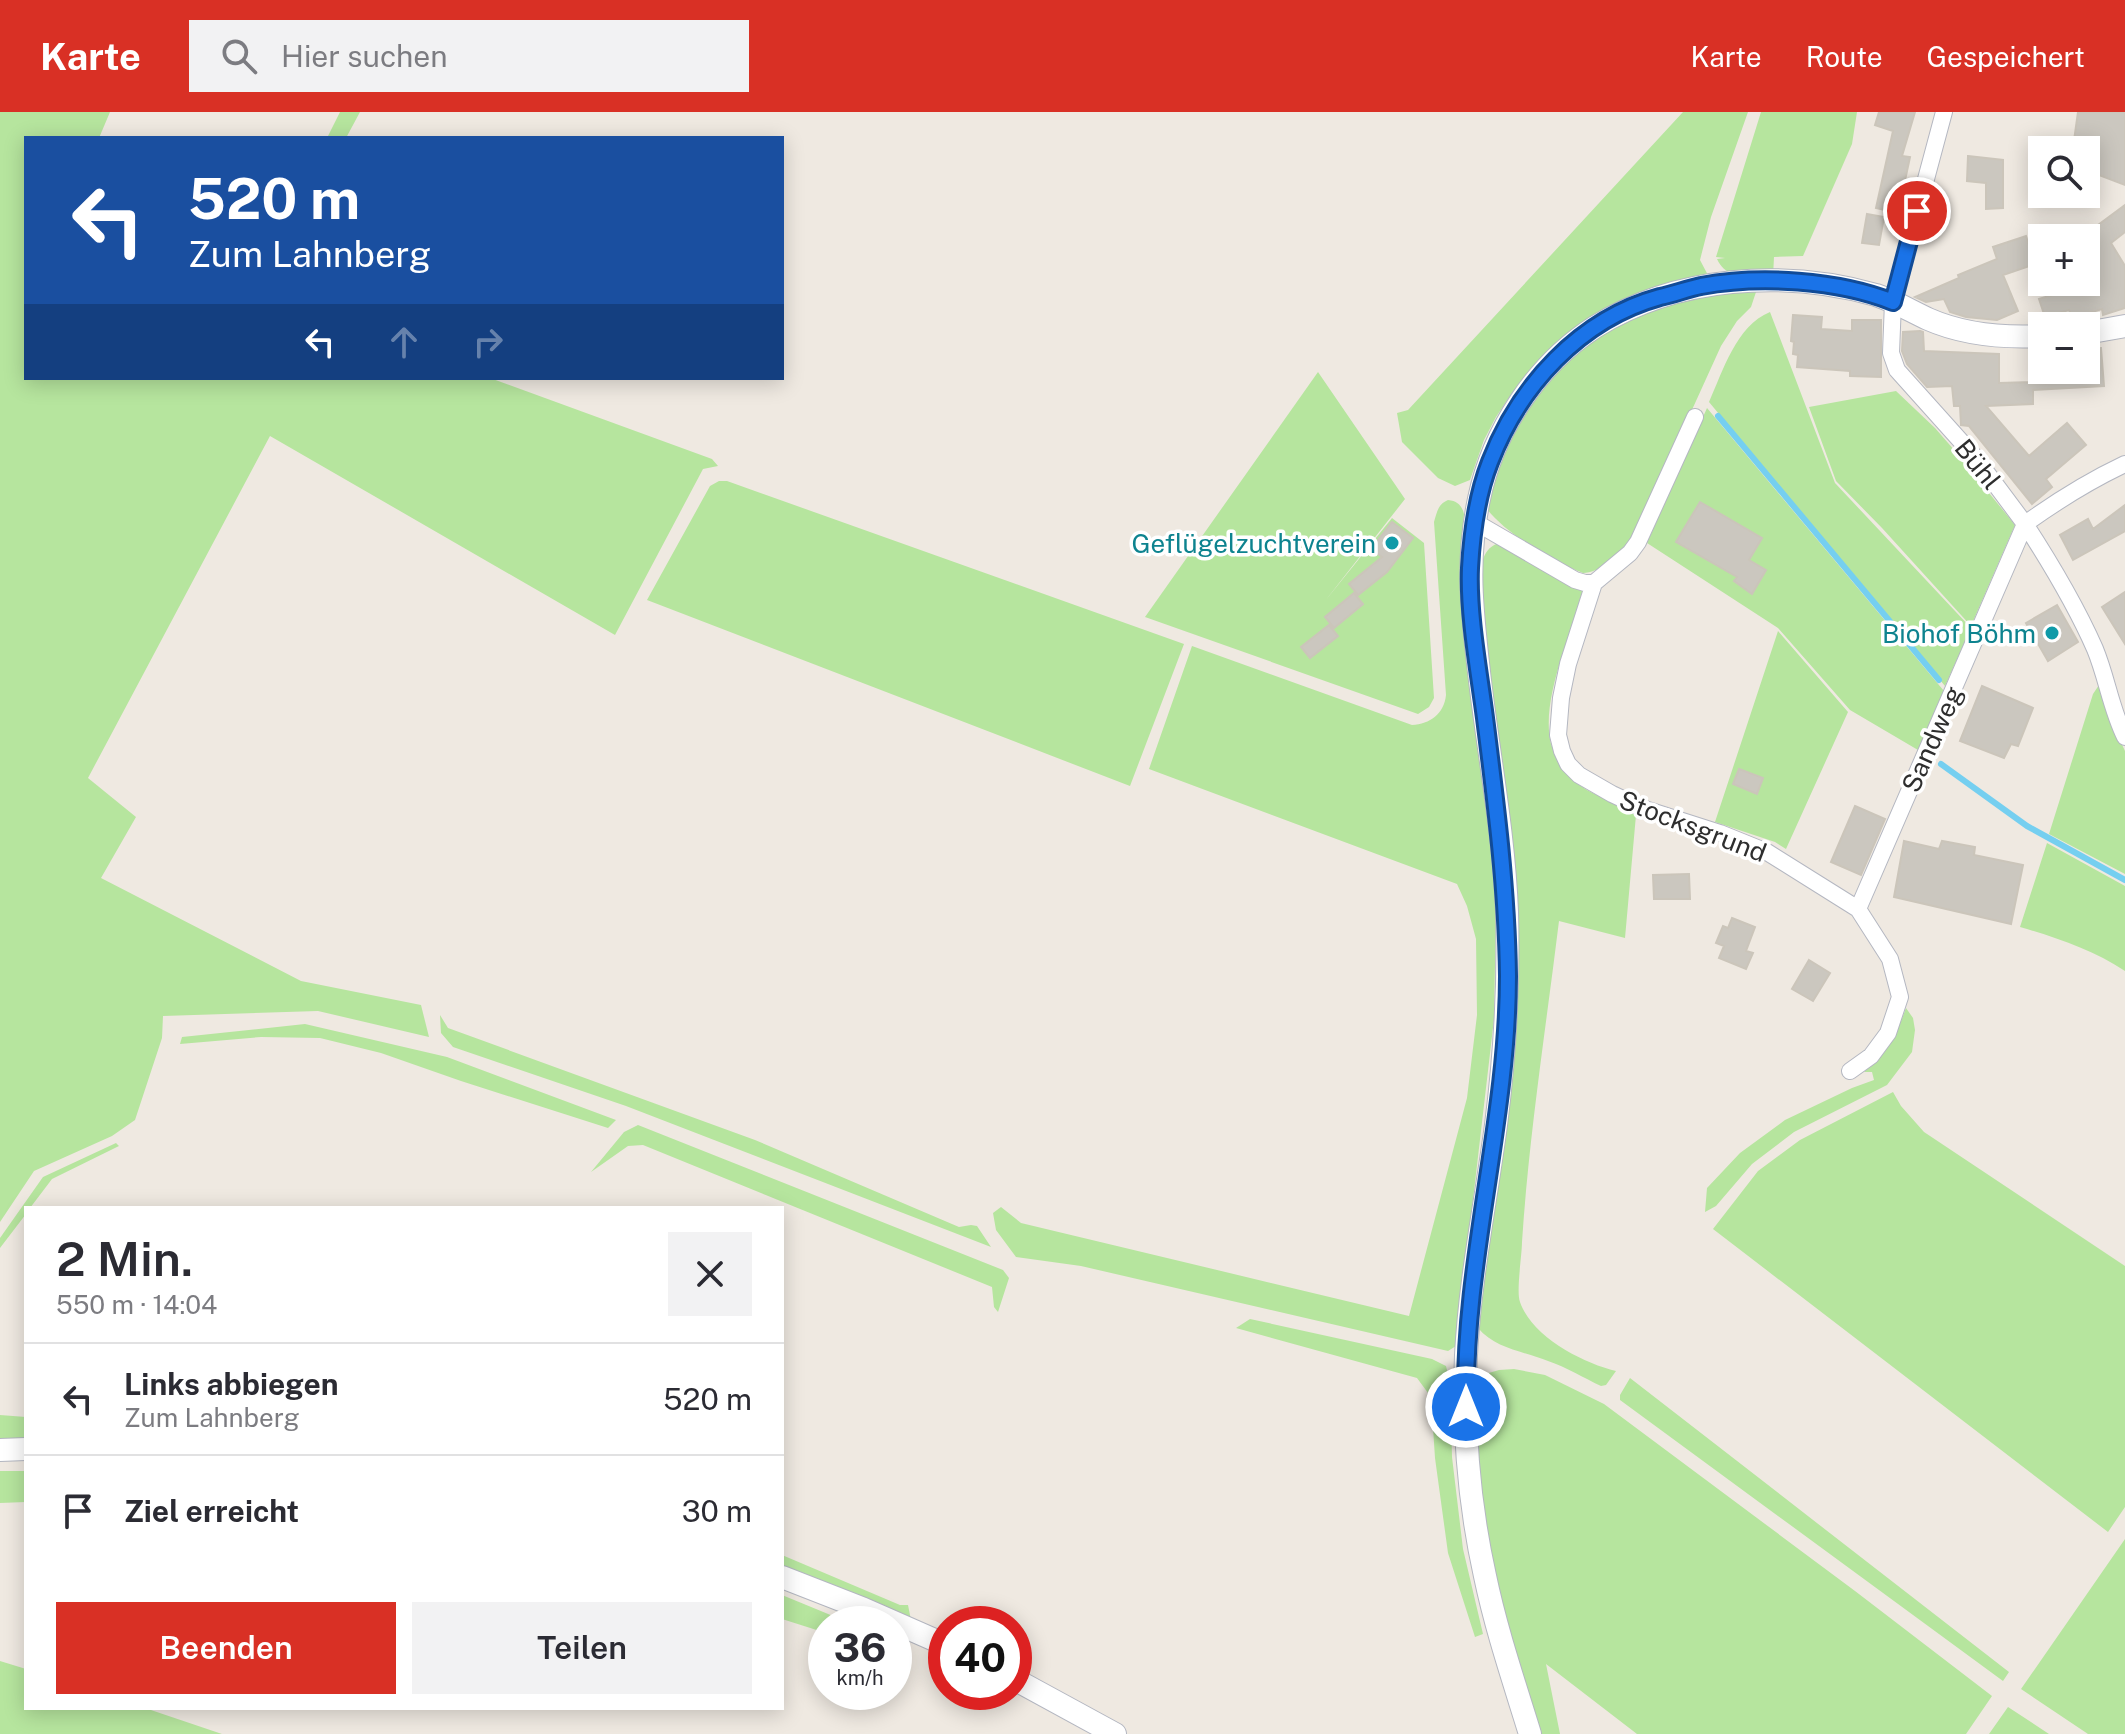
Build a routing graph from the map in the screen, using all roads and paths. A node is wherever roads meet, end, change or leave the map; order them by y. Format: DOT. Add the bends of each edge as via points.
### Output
graph roads {
  1 [pos="1944,112"];
  2 [pos="1893,302"];
  3 [pos="2125,326"];
  4 [pos="2100,330"];
  5 [pos="2028,336"];
  6 [pos="1695,417"];
  7 [pos="2125,464"];
  8 [pos="1475,522"];
  9 [pos="2025,524"];
  10 [pos="1594,583"];
  11 [pos="2125,737"];
  12 [pos="1858,909"];
  13 [pos="1850,1071"];
  14 [pos="24,1449"];
  15 [pos="0,1450"];
  16 [pos="784,1578"];
  17 [pos="928,1637"];
  18 [pos="1032,1689"];
  19 [pos="1115,1734"];
  20 [pos="1530,1734"];
  1 -- 2 [label="street, Bühl"];
  2 -- 5 [label="street" via="1959,330"];
  2 -- 8 [label="street" via="1814,283 1722,283 1618,314 1571,345 1519,404 1490,459"];
  2 -- 9 [label="street, Bühl" via="1891,353 1897,370 1975,457"];
  3 -- 4 [label="street"];
  6 -- 10 [label="street" via="1638,542"];
  7 -- 9 [label="street"];
  8 -- 10 [label="street" via="1575,580"];
  8 -- 20 [label="street" via="1470,571 1473,622 1503,860 1508,980 1497,1120 1467,1341 1467,1449 1484,1575"];
  9 -- 11 [label="street, Bühl" via="2096,652"];
  9 -- 12 [label="street, Sandweg"];
  10 -- 12 [label="street, Stocksgrund" via="1561,698 1558,735 1568,764 1587,781 1632,803 1767,852"];
  12 -- 13 [label="street, Stocksgrund" via="1890,959 1900,997 1888,1033 1871,1056"];
  14 -- 15 [label="street"];
  16 -- 17 [label="street"];
  18 -- 19 [label="street"];
}
